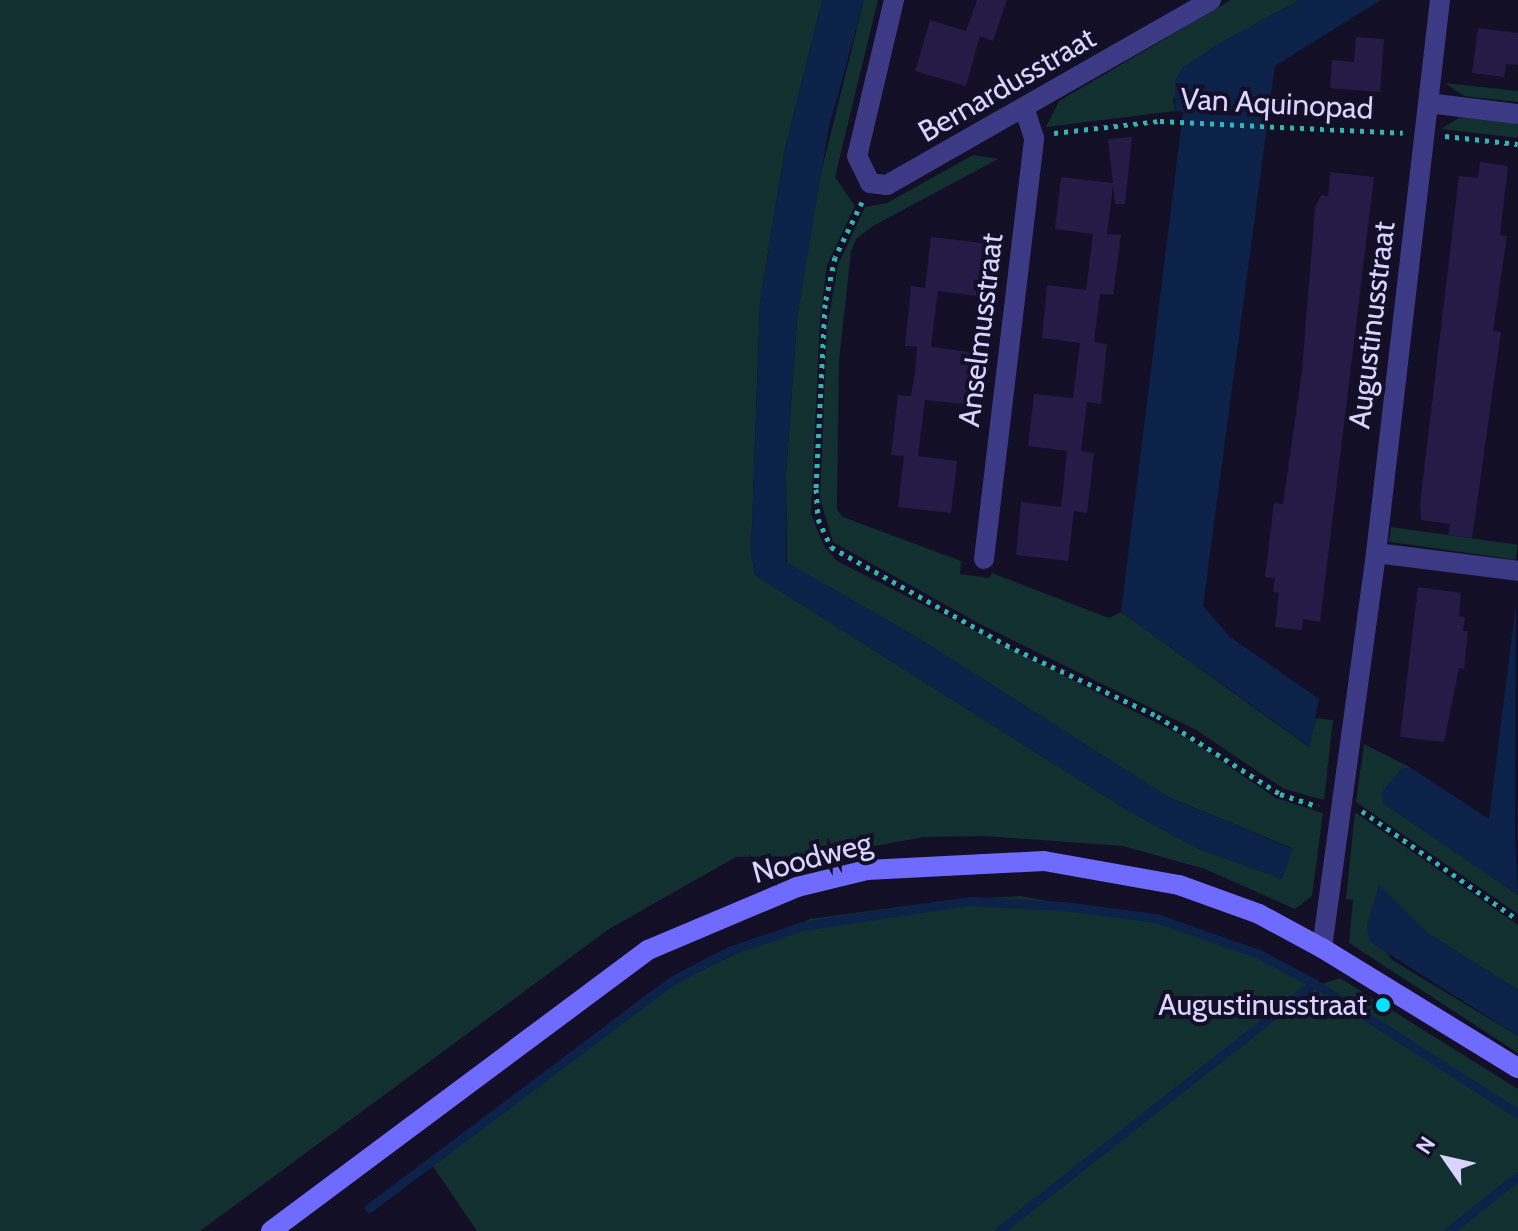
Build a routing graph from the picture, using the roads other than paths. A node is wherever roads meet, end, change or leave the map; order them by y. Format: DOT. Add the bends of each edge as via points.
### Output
graph roads {
  1 [pos="894,0"];
  2 [pos="1211,0"];
  3 [pos="1440,0"];
  4 [pos="1428,103"];
  5 [pos="1025,110"];
  6 [pos="1518,114"];
  7 [pos="1376,553"];
  8 [pos="984,559"];
  9 [pos="1518,571"];
  10 [pos="1322,948"];
  11 [pos="1518,1068"];
  12 [pos="271,1231"];
  1 -- 5 [label="street, Bernardusstraat" via="857,156 870,183 904,180"];
  2 -- 5 [label="street, Bernardusstraat"];
  3 -- 4 [label="street, Augustinusstraat"];
  4 -- 6 [label="street"];
  4 -- 7 [label="street, Augustinusstraat"];
  5 -- 8 [label="street, Anselmusstraat" via="1034,138"];
  7 -- 9 [label="street"];
  7 -- 10 [label="street, Augustinusstraat"];
  10 -- 11 [label="main road, Noodweg"];
  10 -- 12 [label="main road, Noodweg" via="1259,914 1179,885 1044,861 867,870 797,887 648,950"];
}
